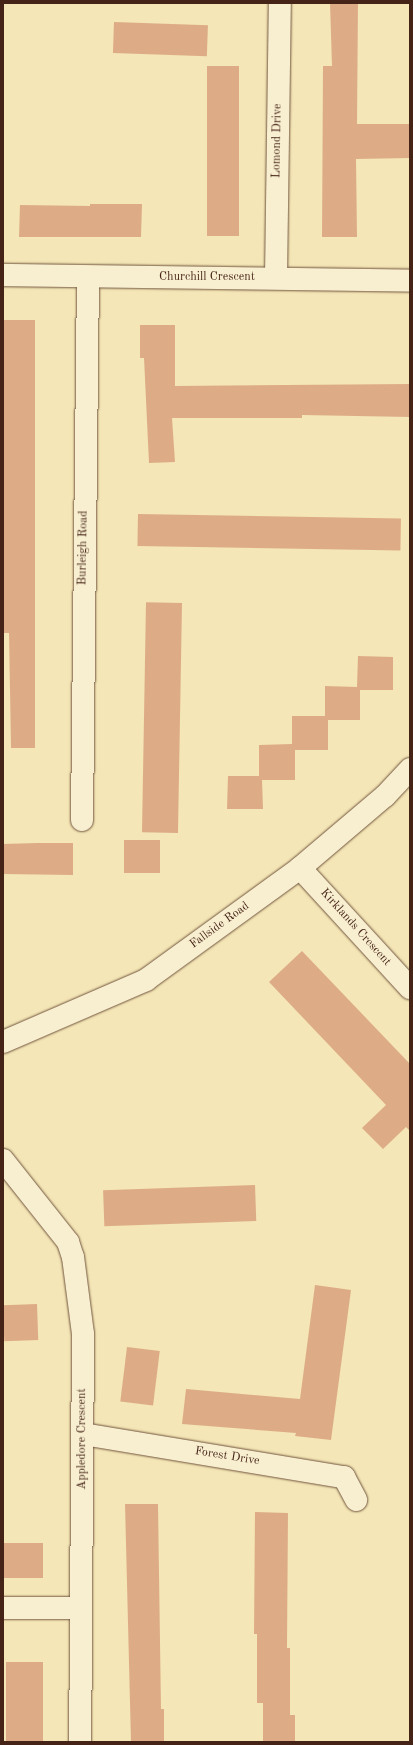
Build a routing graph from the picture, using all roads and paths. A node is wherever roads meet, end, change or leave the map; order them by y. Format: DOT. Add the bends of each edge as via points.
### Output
graph roads {
  1 [pos="280,3"];
  2 [pos="3,275"];
  3 [pos="88,277"];
  4 [pos="276,278"];
  5 [pos="410,281"];
  6 [pos="410,769"];
  7 [pos="82,820"];
  8 [pos="300,868"];
  9 [pos="410,988"];
  10 [pos="3,1042"];
  11 [pos="3,1160"];
  12 [pos="83,1434"];
  13 [pos="356,1500"];
  14 [pos="3,1608"];
  15 [pos="81,1608"];
  16 [pos="80,1742"];
  1 -- 4 [label="street, Lomond Drive"];
  2 -- 3 [label="street, Churchill Crescent"];
  3 -- 4 [label="street, Churchill Crescent"];
  3 -- 7 [label="street, Burleigh Road"];
  4 -- 5 [label="street, Churchill Crescent"];
  6 -- 8 [label="street, Fallside Road" via="385,796"];
  8 -- 9 [label="street, Kirklands Crescent"];
  8 -- 10 [label="street, Fallside Road" via="146,980"];
  11 -- 12 [label="street, Appledore Crescent" via="68,1242 73,1257 83,1334"];
  12 -- 13 [label="street, Forest Drive" via="344,1477"];
  12 -- 15 [label="street, Appledore Crescent"];
  14 -- 15 [label="street"];
  15 -- 16 [label="street, Appledore Crescent"];
}
